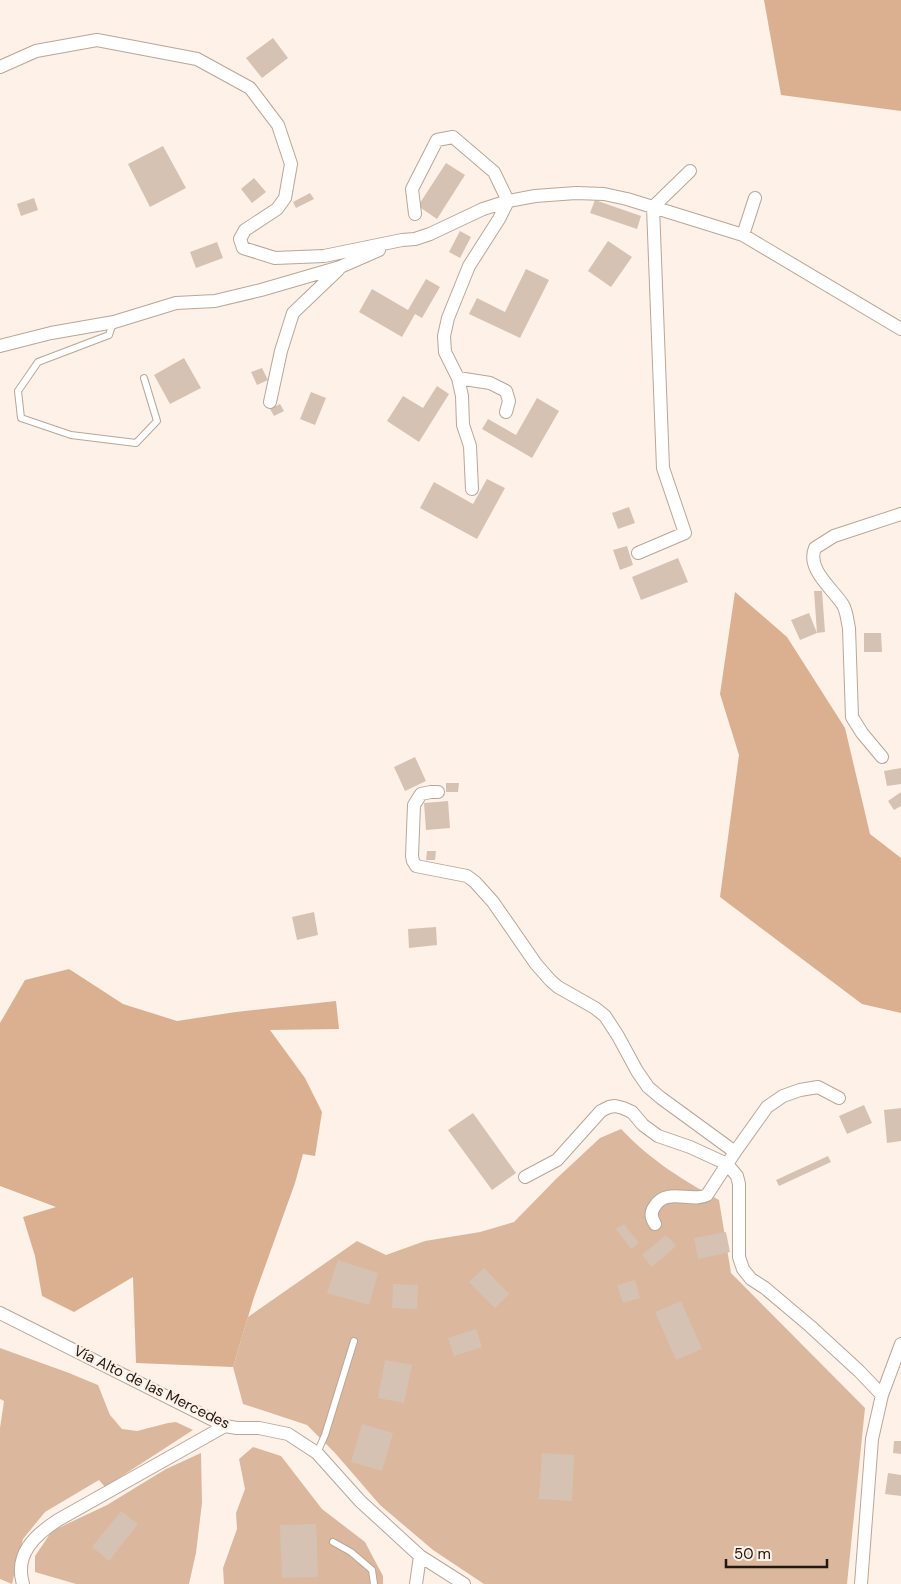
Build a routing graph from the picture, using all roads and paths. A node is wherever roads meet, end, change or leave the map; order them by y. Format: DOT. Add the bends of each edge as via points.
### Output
graph roads {
  1 [pos="0,67"];
  2 [pos="690,172"];
  3 [pos="755,198"];
  4 [pos="508,201"];
  5 [pos="653,207"];
  6 [pos="415,214"];
  7 [pos="742,235"];
  8 [pos="402,240"];
  9 [pos="340,267"];
  10 [pos="114,322"];
  11 [pos="901,329"];
  12 [pos="0,346"];
  13 [pos="144,378"];
  14 [pos="458,378"];
  15 [pos="270,402"];
  16 [pos="506,412"];
  17 [pos="472,489"];
  18 [pos="901,514"];
  19 [pos="638,553"];
  20 [pos="882,757"];
  21 [pos="438,792"];
  22 [pos="839,1098"];
  23 [pos="735,1152"];
  24 [pos="727,1164"];
  25 [pos="525,1177"];
  26 [pos="655,1224"];
  27 [pos="0,1312"];
  28 [pos="354,1340"];
  29 [pos="901,1344"];
  30 [pos="882,1395"];
  31 [pos="225,1426"];
  32 [pos="317,1453"];
  33 [pos="333,1542"];
  34 [pos="420,1556"];
  35 [pos="23,1584"];
  36 [pos="374,1584"];
  37 [pos="416,1584"];
  38 [pos="464,1584"];
  39 [pos="861,1584"];
  1 -- 8 [label="street" via="36,50 97,40 197,59 250,88 278,125 291,164 285,198 277,209 245,230 240,239 243,248 275,258 324,256"];
  2 -- 5 [label="street"];
  3 -- 7 [label="street"];
  4 -- 5 [label="street" via="534,196 604,194"];
  4 -- 6 [label="street" via="494,172 454,137 437,140 421,169 412,189"];
  4 -- 8 [label="street" via="430,234"];
  4 -- 14 [label="street" via="469,266 448,318 445,352"];
  5 -- 7 [label="street"];
  5 -- 19 [label="street" via="663,468 685,533"];
  7 -- 11 [label="street"];
  8 -- 9 [label="street"];
  9 -- 10 [label="street" via="262,290 215,301 176,303"];
  9 -- 15 [label="street" via="293,313"];
  10 -- 12 [label="street"];
  10 -- 13 [label="lane" via="109,336 38,362 18,391 21,418 71,435 136,443 157,421"];
  14 -- 16 [label="street" via="490,383 506,391 509,401"];
  14 -- 17 [label="street" via="463,425 470,446"];
  18 -- 20 [label="street" via="834,536 816,548 812,559 846,614 852,717"];
  21 -- 23 [label="street" via="421,794 414,805 412,856 416,866 467,876 475,882 550,980 604,1016 648,1087"];
  22 -- 23 [label="street" via="818,1087 783,1096 768,1107"];
  23 -- 24 [label="street"];
  24 -- 25 [label="street" via="658,1136 632,1112 615,1106 601,1111 558,1160"];
  24 -- 26 [label="street" via="707,1195 700,1198 674,1196 656,1203 652,1211"];
  24 -- 30 [label="street" via="739,1184 739,1257 743,1268 751,1279 810,1326"];
  27 -- 31 [label="street, Vía Alto de las Mercedes"];
  28 -- 32 [label="lane"];
  29 -- 30 [label="street"];
  30 -- 39 [label="street" via="870,1457"];
  31 -- 32 [label="street, Vía Alto de las Mercedes" via="288,1434"];
  31 -- 35 [label="street" via="42,1531 21,1563"];
  32 -- 34 [label="street, Vía Alto de las Mercedes" via="360,1501"];
  33 -- 36 [label="lane" via="352,1552 372,1570"];
  34 -- 37 [label="street"];
  34 -- 38 [label="street, Vía Alto de las Mercedes"];
}
